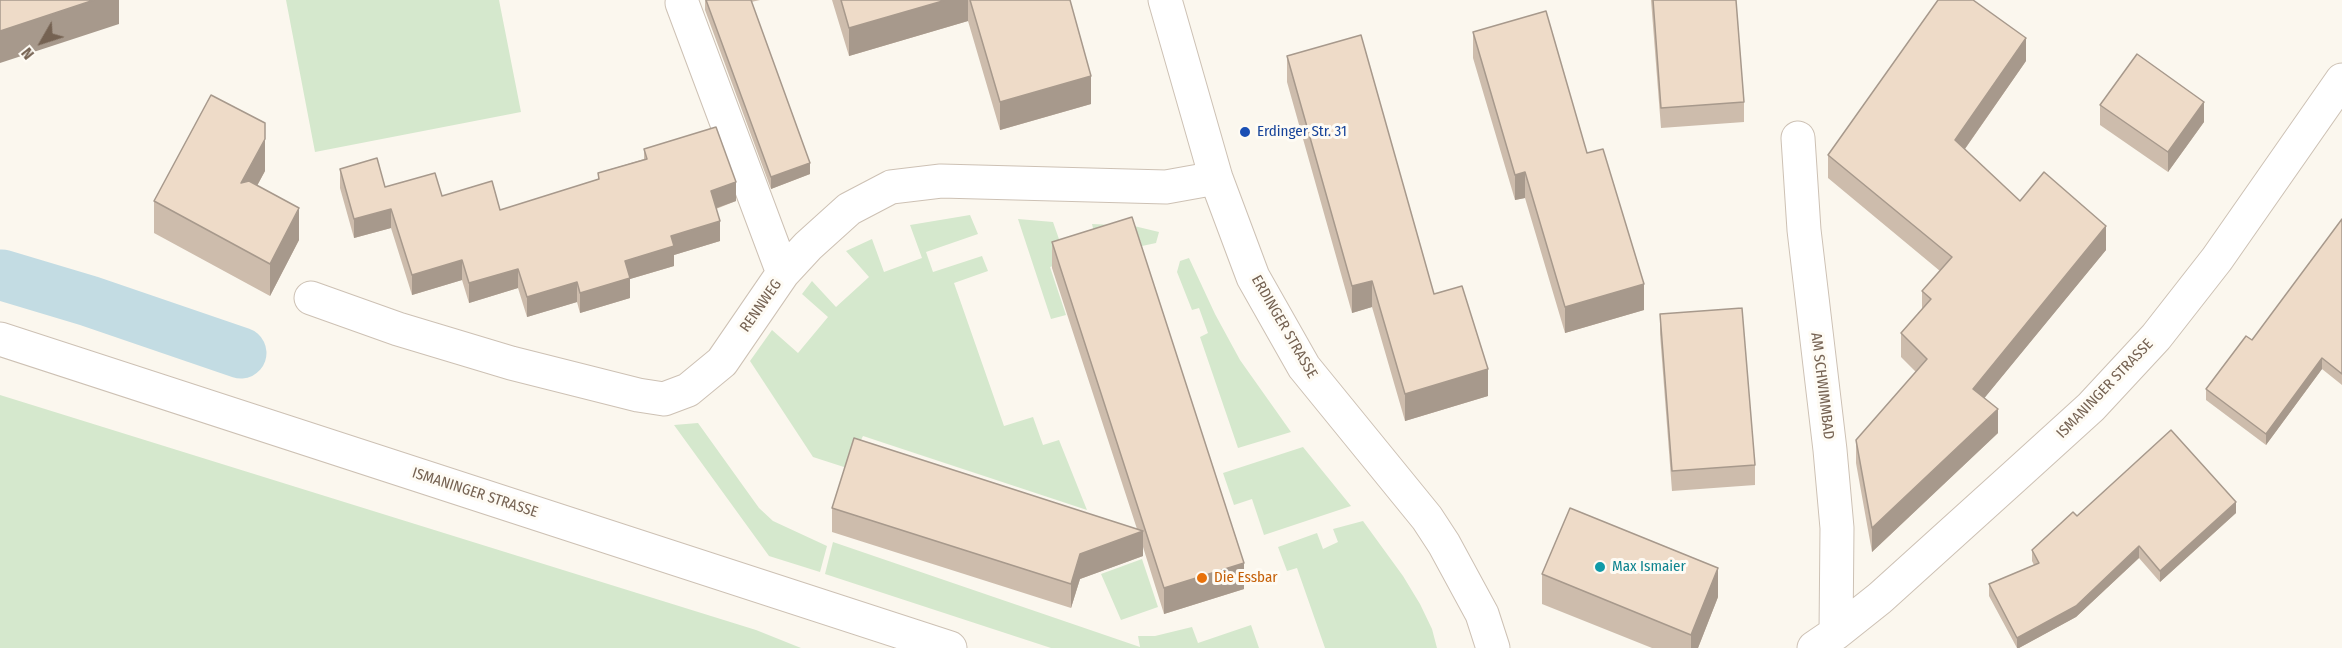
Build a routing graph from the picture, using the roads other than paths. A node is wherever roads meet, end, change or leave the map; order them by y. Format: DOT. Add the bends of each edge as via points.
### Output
graph roads {
  1 [pos="1165,0"];
  2 [pos="682,3"];
  3 [pos="2342,80"];
  4 [pos="1798,138"];
  5 [pos="1216,178"];
  6 [pos="783,273"];
  7 [pos="311,298"];
  8 [pos="0,339"];
  9 [pos="1825,641"];
  10 [pos="950,648"];
  11 [pos="1493,648"];
  1 -- 5 [label="street, ERDINGER STRASSE"];
  2 -- 6 [label="street"];
  3 -- 9 [label="street, ISMANINGER STRASSE" via="2217,259 2156,337 2091,406 2015,476 1880,598"];
  4 -- 9 [label="street, AM SCHWIMMBAD" via="1804,231 1836,528"];
  5 -- 6 [label="street, RENNWEG" via="1166,187 941,181 891,187 849,209"];
  5 -- 11 [label="street, ERDINGER STRASSE" via="1253,277 1304,367 1427,518 1482,614"];
  6 -- 7 [label="street, RENNWEG" via="722,362 688,390 664,399 511,363"];
  8 -- 10 [label="street, ISMANINGER STRASSE"];
}
